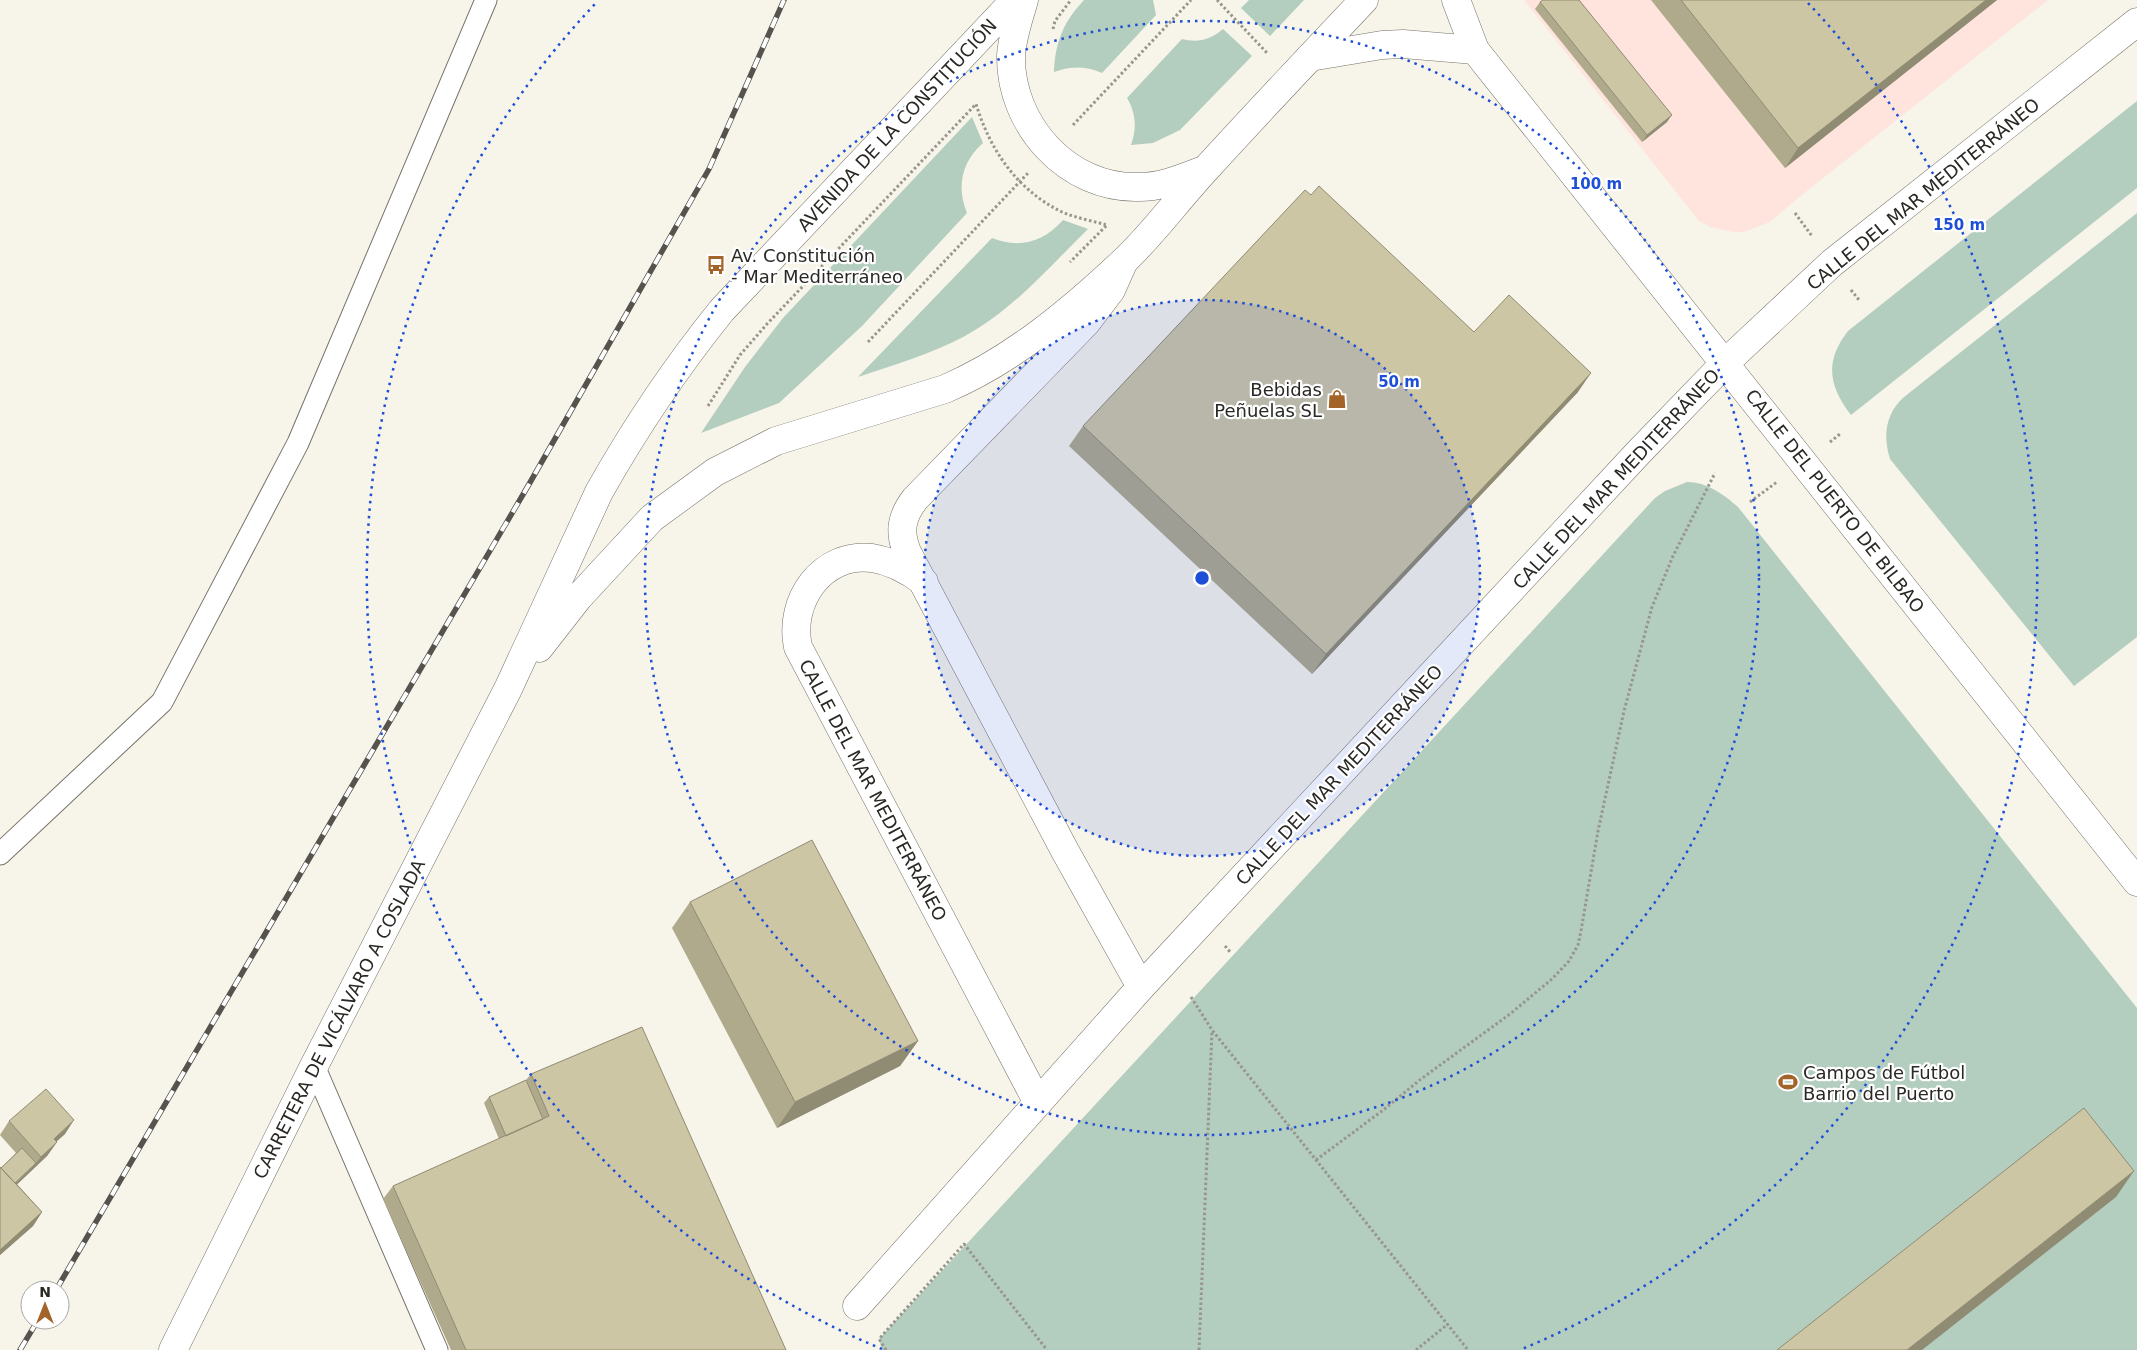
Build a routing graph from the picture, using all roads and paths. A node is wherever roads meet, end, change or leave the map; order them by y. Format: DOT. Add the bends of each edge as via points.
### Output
graph roads {
  1 [pos="486,0"];
  2 [pos="1015,0"];
  3 [pos="1024,0"];
  4 [pos="1071,0"];
  5 [pos="1364,0"];
  6 [pos="1456,0"];
  7 [pos="2137,22"];
  8 [pos="1052,31"];
  9 [pos="1274,47"];
  10 [pos="1476,50"];
  11 [pos="1310,57"];
  12 [pos="1261,61"];
  13 [pos="1206,169"];
  14 [pos="1124,261"];
  15 [pos="1064,268"];
  16 [pos="1726,363"];
  17 [pos="708,406"];
  18 [pos="1715,473"];
  19 [pos="924,582"];
  20 [pos="508,689"];
  21 [pos="0,854"];
  22 [pos="2137,882"];
  23 [pos="1141,987"];
  24 [pos="1192,997"];
  25 [pos="1212,1030"];
  26 [pos="314,1066"];
  27 [pos="1038,1103"];
  28 [pos="1316,1160"];
  29 [pos="857,1306"];
  30 [pos="1448,1324"];
  31 [pos="174,1350"];
  32 [pos="437,1350"];
  33 [pos="886,1350"];
  34 [pos="1047,1350"];
  35 [pos="1198,1350"];
  36 [pos="1416,1350"];
  37 [pos="1468,1350"];
  1 -- 21 [label="lane" via="298,443 162,702"];
  2 -- 20 [label="street, AVENIDA DE LA CONSTITUCIÓN" via="700,337 645,416 599,492"];
  3 -- 13 [label="street, AVENIDA DE LA CONSTITUCIÓN" via="1012,56 1015,90 1028,123 1049,151 1075,170 1105,183 1137,187 1169,184"];
  4 -- 8 [label="path"];
  5 -- 11 [label="street, AVENIDA DE LA CONSTITUCIÓN"];
  6 -- 10 [label="street, CALLE DEL PUERTO DE BILBAO"];
  7 -- 16 [label="street, CALLE DEL MAR MEDITERRÁNEO" via="1832,263"];
  9 -- 12 [label="path"];
  10 -- 11 [label="street" via="1403,44"];
  10 -- 16 [label="street, CALLE DEL PUERTO DE BILBAO"];
  11 -- 13 [label="street, AVENIDA DE LA CONSTITUCIÓN"];
  13 -- 14 [label="street, AVENIDA DE LA CONSTITUCIÓN"];
  14 -- 19 [label="street, CALLE DEL MAR MEDITERRÁNEO" via="1111,290 1086,323 910,505 902,522 902,536"];
  14 -- 20 [label="street, AVENIDA DE LA CONSTITUCIÓN" via="1055,321 968,380 776,441 715,472 680,496 652,518 596,577"];
  15 -- 17 [label="path" via="1107,225 1064,212 1020,182 1000,158 984,129 976,104 767,324 740,355"];
  16 -- 22 [label="street, CALLE DEL PUERTO DE BILBAO"];
  16 -- 23 [label="street, CALLE DEL MAR MEDITERRÁNEO" via="1639,452"];
  18 -- 28 [label="path" via="1652,607 1624,712 1578,944 1569,961 1510,1014"];
  19 -- 23 [label="street, CALLE DEL MAR MEDITERRÁNEO" via="1065,851"];
  19 -- 27 [label="street, CALLE DEL MAR MEDITERRÁNEO" via="905,569 870,558 830,568 814,581 803,598 796,616 797,641 802,656"];
  20 -- 26 [label="street, CARRETERA DE VICÁLVARO A COSLADA"];
  23 -- 27 [label="street, CALLE DEL MAR MEDITERRÁNEO"];
  24 -- 25 [label="path"];
  25 -- 28 [label="path"];
  25 -- 35 [label="path"];
  26 -- 31 [label="street, CARRETERA DE VICÁLVARO A COSLADA"];
  26 -- 32 [label="lane"];
  27 -- 29 [label="street, CALLE DEL MAR MEDITERRÁNEO"];
  28 -- 30 [label="path"];
  30 -- 36 [label="path"];
  30 -- 37 [label="path"];
  33 -- 34 [label="path" via="879,1339 964,1244"];
}
